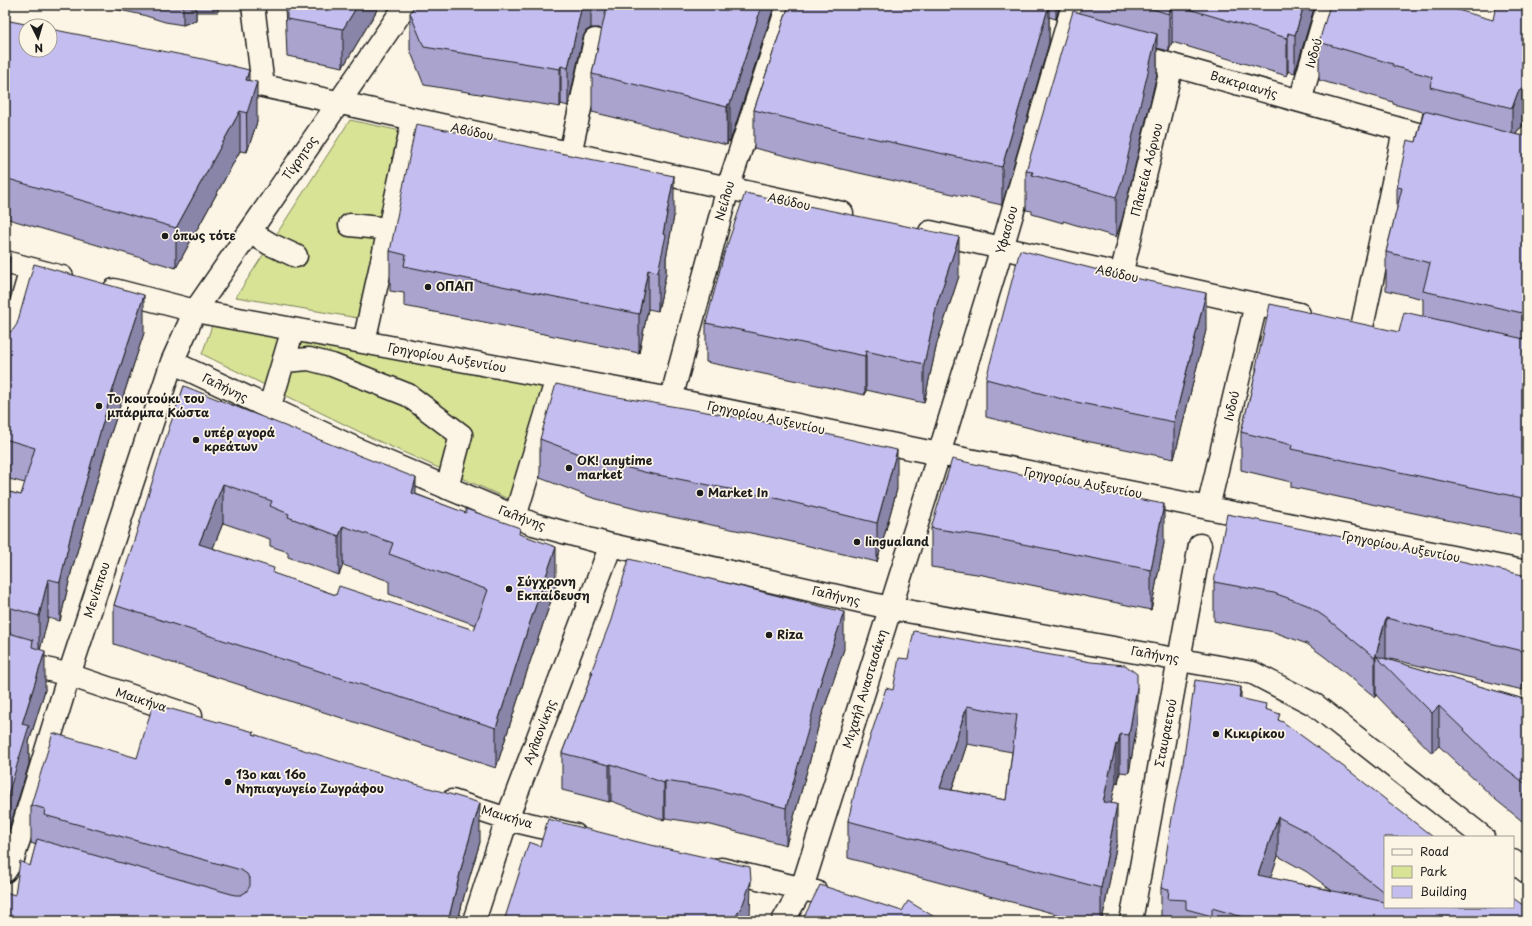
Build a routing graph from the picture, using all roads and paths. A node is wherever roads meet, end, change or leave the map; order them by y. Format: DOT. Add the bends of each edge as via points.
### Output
graph roads {
  1 [pos="253,5"];
  2 [pos="406,5"];
  3 [pos="788,5"];
  4 [pos="1073,5"];
  5 [pos="1328,5"];
  6 [pos="1056,32"];
  7 [pos="595,40"];
  8 [pos="1085,41"];
  9 [pos="1107,47"];
  10 [pos="1172,65"];
  11 [pos="210,74"];
  12 [pos="263,86"];
  13 [pos="1300,101"];
  14 [pos="338,103"];
  15 [pos="412,120"];
  16 [pos="1404,131"];
  17 [pos="1462,146"];
  18 [pos="570,154"];
  19 [pos="728,188"];
  20 [pos="865,218"];
  21 [pos="350,225"];
  22 [pos="910,228"];
  23 [pos="389,229"];
  24 [pos="250,232"];
  25 [pos="1002,248"];
  26 [pos="296,256"];
  27 [pos="5,262"];
  28 [pos="32,269"];
  29 [pos="1121,275"];
  30 [pos="1256,304"];
  31 [pos="195,311"];
  32 [pos="1316,318"];
  33 [pos="1339,322"];
  34 [pos="1362,327"];
  35 [pos="293,329"];
  36 [pos="1384,332"];
  37 [pos="364,342"];
  38 [pos="5,359"];
  39 [pos="284,361"];
  40 [pos="172,362"];
  41 [pos="557,378"];
  42 [pos="670,399"];
  43 [pos="268,409"];
  44 [pos="939,454"];
  45 [pos="447,488"];
  46 [pos="1208,508"];
  47 [pos="515,517"];
  48 [pos="611,545"];
  49 [pos="1200,545"];
  50 [pos="1527,572"];
  51 [pos="890,608"];
  52 [pos="5,658"];
  53 [pos="1180,659"];
  54 [pos="69,675"];
  55 [pos="213,723"];
  56 [pos="431,794"];
  57 [pos="507,819"];
  58 [pos="1482,836"];
  59 [pos="592,839"];
  60 [pos="8,862"];
  61 [pos="1514,862"];
  62 [pos="701,864"];
  63 [pos="35,865"];
  64 [pos="1527,872"];
  65 [pos="802,888"];
  66 [pos="833,896"];
  67 [pos="474,921"];
  68 [pos="783,921"];
  69 [pos="1131,921"];
  1 -- 12 [label="street"];
  2 -- 14 [label="street, Τίγρητος"];
  3 -- 19 [label="street, Νείλου"];
  4 -- 6 [label="street, Υφασίου"];
  5 -- 13 [label="street, Ινδού"];
  6 -- 8 [label="street"];
  6 -- 25 [label="street, Υφασίου"];
  7 -- 18 [label="street"];
  9 -- 10 [label="street, Βακτριανής"];
  10 -- 13 [label="street, Βακτριανής"];
  10 -- 29 [label="street, Πλατεία Αόρνου"];
  11 -- 12 [label="street, Αβύδου"];
  12 -- 14 [label="street, Αβύδου"];
  13 -- 16 [label="street, Βακτριανής"];
  14 -- 15 [label="street, Αβύδου"];
  14 -- 24 [label="street, Τίγρητος"];
  15 -- 18 [label="street, Αβύδου"];
  15 -- 23 [label="street"];
  16 -- 17 [label="street, Βακτριανής"];
  16 -- 34 [label="street"];
  18 -- 19 [label="street, Αβύδου"];
  19 -- 20 [label="street, Αβύδου"];
  19 -- 42 [label="street, Νείλου"];
  21 -- 23 [label="street"];
  22 -- 25 [label="street, Αβύδου"];
  23 -- 37 [label="street"];
  24 -- 26 [label="street"];
  24 -- 31 [label="street, Τίγρητος"];
  25 -- 29 [label="street, Αβύδου"];
  25 -- 44 [label="street, Υφασίου"];
  27 -- 28 [label="street, Γρηγορίου Αυξεντίου"];
  28 -- 31 [label="street, Γρηγορίου Αυξεντίου"];
  28 -- 38 [label="street"];
  29 -- 30 [label="street, Αβύδου"];
  30 -- 32 [label="street, Αβύδου"];
  30 -- 46 [label="street, Ινδού"];
  31 -- 35 [label="street, Γρηγορίου Αυξεντίου"];
  31 -- 40 [label="street, Μενίππου"];
  33 -- 34 [label="street"];
  34 -- 36 [label="street"];
  35 -- 37 [label="street, Γρηγορίου Αυξεντίου"];
  35 -- 39 [label="street"];
  37 -- 41 [label="street, Γρηγορίου Αυξεντίου"];
  39 -- 43 [label="street"];
  39 -- 45 [label="street" via="309,359 332,365 408,395 461,435"];
  40 -- 43 [label="street, Γαλήνης"];
  40 -- 54 [label="street, Μενίππου"];
  41 -- 42 [label="street, Γρηγορίου Αυξεντίου"];
  41 -- 47 [label="street"];
  42 -- 44 [label="street, Γρηγορίου Αυξεντίου"];
  43 -- 45 [label="street, Γαλήνης"];
  44 -- 46 [label="street, Γρηγορίου Αυξεντίου"];
  44 -- 51 [label="street, Μιχαήλ Αναστασάκη"];
  45 -- 47 [label="street, Γαλήνης"];
  46 -- 50 [label="street, Γρηγορίου Αυξεντίου"];
  47 -- 48 [label="street, Γαλήνης"];
  48 -- 51 [label="street, Γαλήνης"];
  48 -- 57 [label="street, Αγλαονίκης"];
  49 -- 53 [label="street, Σταυραετού"];
  51 -- 53 [label="street, Γαλήνης"];
  51 -- 65 [label="street, Μιχαήλ Αναστασάκη"];
  52 -- 54 [label="street, Μαικήνα"];
  53 -- 58 [label="street, Γαλήνης" via="1253,673 1315,705"];
  53 -- 69 [label="street, Σταυραετού"];
  54 -- 55 [label="street, Μαικήνα"];
  54 -- 60 [label="street, Μενίππου"];
  56 -- 57 [label="street, Μαικήνα"];
  57 -- 59 [label="street, Μαικήνα"];
  57 -- 67 [label="street, Αγλαονίκης"];
  60 -- 63 [label="street"];
  61 -- 64 [label="street"];
  62 -- 65 [label="street"];
  65 -- 66 [label="street"];
  65 -- 68 [label="street, Μιχαήλ Αναστασάκη"];
}
